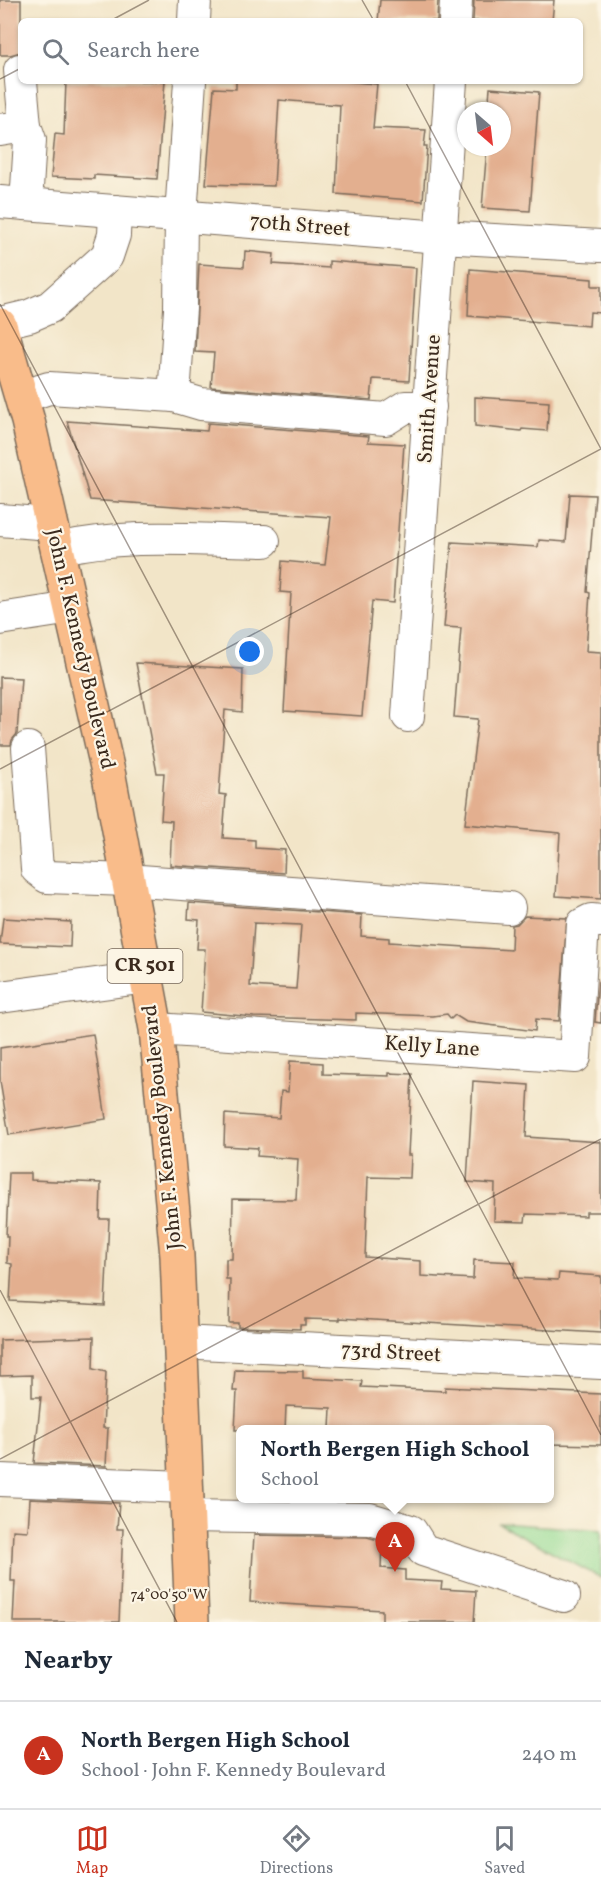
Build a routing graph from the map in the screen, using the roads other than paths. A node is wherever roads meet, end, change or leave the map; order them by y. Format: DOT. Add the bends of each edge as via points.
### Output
graph roads {
  1 [pos="195,0"];
  2 [pos="456,0"];
  3 [pos="194,18"];
  4 [pos="455,18"];
  5 [pos="18,84"];
  6 [pos="190,84"];
  7 [pos="451,84"];
  8 [pos="12,128"];
  9 [pos="13,203"];
  10 [pos="115,211"];
  11 [pos="181,216"];
  12 [pos="441,237"];
  13 [pos="601,246"];
  14 [pos="0,324"];
  15 [pos="174,396"];
  16 [pos="21,397"];
  17 [pos="430,407"];
  18 [pos="0,520"];
  19 [pos="54,536"];
  20 [pos="264,541"];
  21 [pos="71,608"];
  22 [pos="0,619"];
  23 [pos="408,716"];
  24 [pos="28,748"];
  25 [pos="127,880"];
  26 [pos="508,908"];
  27 [pos="592,922"];
  28 [pos="147,977"];
  29 [pos="0,998"];
  30 [pos="156,1029"];
  31 [pos="180,1342"];
  32 [pos="601,1363"];
  33 [pos="0,1480"];
  34 [pos="187,1502"];
  35 [pos="564,1596"];
  36 [pos="192,1622"];
  1 -- 3 [label="street"];
  2 -- 4 [label="street"];
  5 -- 8 [label="street"];
  6 -- 11 [label="street"];
  7 -- 12 [label="street, Smith Avenue"];
  8 -- 9 [label="street" via="30,140"];
  9 -- 10 [label="street, 70th Street"];
  10 -- 11 [label="street, 70th Street"];
  10 -- 14 [label="street" via="108,256 50,307"];
  11 -- 12 [label="street, 70th Street"];
  11 -- 15 [label="street"];
  12 -- 13 [label="street, 70th Street"];
  12 -- 17 [label="street, Smith Avenue"];
  14 -- 16 [label="main road, John F. Kennedy Boulevard / CR 501"];
  15 -- 16 [label="street" via="49,388"];
  15 -- 17 [label="street" via="201,404 386,419 405,407"];
  16 -- 19 [label="main road, John F. Kennedy Boulevard / CR 501"];
  17 -- 23 [label="street, Smith Avenue"];
  18 -- 19 [label="street"];
  19 -- 20 [label="street" via="87,542"];
  19 -- 21 [label="main road, John F. Kennedy Boulevard / CR 501"];
  21 -- 22 [label="street"];
  21 -- 25 [label="main road, John F. Kennedy Boulevard / CR 501"];
  24 -- 25 [label="street" via="38,869 47,877"];
  25 -- 26 [label="street"];
  25 -- 28 [label="main road, John F. Kennedy Boulevard / CR 501"];
  27 -- 30 [label="street, Kelly Lane" via="575,1057"];
  28 -- 29 [label="street"];
  28 -- 30 [label="main road, John F. Kennedy Boulevard / CR 501"];
  30 -- 31 [label="main road, John F. Kennedy Boulevard / CR 501" via="177,1256"];
  31 -- 32 [label="street, 73rd Street"];
  31 -- 34 [label="main road, John F. Kennedy Boulevard / CR 501"];
  33 -- 34 [label="street"];
  34 -- 35 [label="street" via="370,1519 411,1531 423,1550"];
  34 -- 36 [label="main road, John F. Kennedy Boulevard / CR 501"];
}
